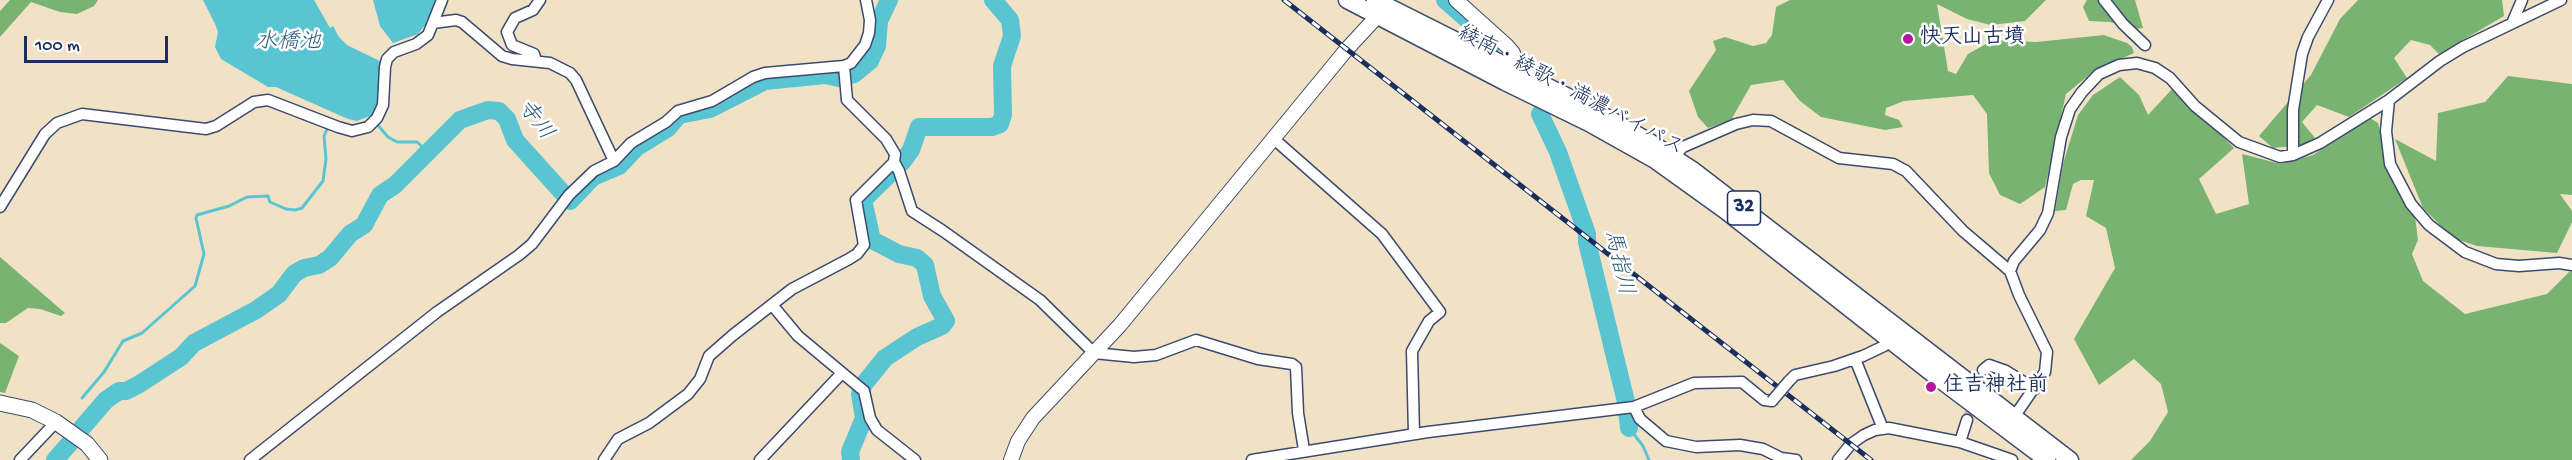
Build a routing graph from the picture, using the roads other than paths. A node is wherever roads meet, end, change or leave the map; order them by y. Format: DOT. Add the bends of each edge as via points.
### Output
graph roads {
  1 [pos="442,0"];
  2 [pos="540,0"];
  3 [pos="866,0"];
  4 [pos="1347,0"];
  5 [pos="1456,0"];
  6 [pos="2104,0"];
  7 [pos="2328,0"];
  8 [pos="2522,0"];
  9 [pos="2560,0"];
  10 [pos="1383,5"];
  11 [pos="2513,22"];
  12 [pos="433,23"];
  13 [pos="2145,45"];
  14 [pos="536,61"];
  15 [pos="1517,71"];
  16 [pos="845,73"];
  17 [pos="2389,100"];
  18 [pos="1274,139"];
  19 [pos="2292,155"];
  20 [pos="614,161"];
  21 [pos="1669,162"];
  22 [pos="896,166"];
  23 [pos="0,207"];
  24 [pos="2572,265"];
  25 [pos="2010,271"];
  26 [pos="773,306"];
  27 [pos="1891,340"];
  28 [pos="1094,353"];
  29 [pos="1855,359"];
  30 [pos="1983,370"];
  31 [pos="842,373"];
  32 [pos="2035,389"];
  33 [pos="0,403"];
  34 [pos="1628,408"];
  35 [pos="1967,420"];
  36 [pos="56,422"];
  37 [pos="2009,424"];
  38 [pos="1883,429"];
  39 [pos="1414,434"];
  40 [pos="1960,442"];
  41 [pos="1304,450"];
  42 [pos="20,460"];
  43 [pos="100,460"];
  44 [pos="250,460"];
  45 [pos="604,460"];
  46 [pos="760,460"];
  47 [pos="915,460"];
  48 [pos="1011,460"];
  49 [pos="1252,460"];
  50 [pos="1796,460"];
  51 [pos="1838,460"];
  52 [pos="2012,460"];
  53 [pos="2047,460"];
  54 [pos="2070,460"];
  1 -- 12 [label="street"];
  2 -- 14 [label="street" via="533,10 515,18 507,32 512,45 534,54"];
  3 -- 16 [label="street" via="869,33"];
  4 -- 10 [label="highway, 綾南・綾歌・満濃バイパス / 32"];
  5 -- 15 [label="street" via="1507,46"];
  6 -- 13 [label="street"];
  7 -- 19 [label="street" via="2302,54 2293,110"];
  8 -- 11 [label="street"];
  9 -- 11 [label="street"];
  10 -- 15 [label="highway, 綾南・綾歌・満濃バイパス / 32"];
  10 -- 18 [label="street"];
  10 -- 21 [label="highway, 綾南・綾歌・満濃バイパス / 32" via="1589,123"];
  11 -- 17 [label="street" via="2440,61"];
  12 -- 14 [label="street" via="462,22 502,56"];
  12 -- 23 [label="street" via="423,40 387,59 383,105 368,127 352,131 268,100 254,102 206,129 93,114 75,116 57,123 45,134"];
  14 -- 20 [label="street" via="558,66 576,80"];
  15 -- 21 [label="highway, 綾南・綾歌・満濃バイパス / 32" via="1588,107"];
  16 -- 20 [label="street" via="776,72 753,77 712,101 678,111 631,143"];
  16 -- 22 [label="street" via="847,100 893,148"];
  17 -- 19 [label="street" via="2320,143"];
  17 -- 24 [label="street" via="2386,131 2390,164 2411,204 2429,225 2465,252 2496,264"];
  18 -- 28 [label="street"];
  18 -- 39 [label="street" via="1382,234 1440,312 1429,321 1412,351"];
  19 -- 25 [label="street" via="2280,157 2239,142 2155,68 2137,63 2119,65 2099,74 2070,109 2061,137 2048,213"];
  20 -- 44 [label="street" via="594,171 567,197 532,244 519,255 437,312"];
  21 -- 25 [label="street" via="1683,147 1736,124 1771,121 1839,158 1893,164 1906,171 1963,231"];
  21 -- 27 [label="highway, 綾南・綾歌・満濃バイパス / 32"];
  21 -- 37 [label="highway, 綾南・綾歌・満濃バイパス / 32" via="1738,204"];
  22 -- 26 [label="street" via="856,200 864,241 857,254 802,283"];
  22 -- 28 [label="street" via="912,211 1040,300"];
  25 -- 32 [label="street" via="2047,352 2045,372"];
  26 -- 31 [label="street" via="798,336"];
  26 -- 45 [label="street" via="709,356 700,379 688,394 649,423 618,439"];
  27 -- 29 [label="street"];
  27 -- 37 [label="highway, 綾南・綾歌・満濃バイパス / 32"];
  28 -- 41 [label="street" via="1156,355 1196,340 1257,359 1292,364 1296,367"];
  28 -- 48 [label="street" via="1033,418"];
  29 -- 34 [label="street, bridge" via="1795,375 1772,401 1733,380 1694,382"];
  29 -- 38 [label="street"];
  30 -- 32 [label="street" via="1989,365 2006,371"];
  31 -- 46 [label="street"];
  31 -- 47 [label="street" via="862,389 877,430"];
  32 -- 37 [label="street"];
  33 -- 36 [label="main road" via="32,410"];
  34 -- 39 [label="street"];
  34 -- 50 [label="street" via="1666,441 1696,447 1740,445"];
  35 -- 40 [label="street"];
  36 -- 42 [label="street"];
  36 -- 43 [label="main road" via="87,444"];
  37 -- 53 [label="highway, 綾南・綾歌・満濃バイパス / 32"];
  37 -- 54 [label="highway, 綾南・綾歌・満濃バイパス / 32"];
  38 -- 40 [label="street"];
  38 -- 51 [label="street" via="1851,444"];
  39 -- 41 [label="street"];
  40 -- 52 [label="street"];
  41 -- 49 [label="street"];
}
